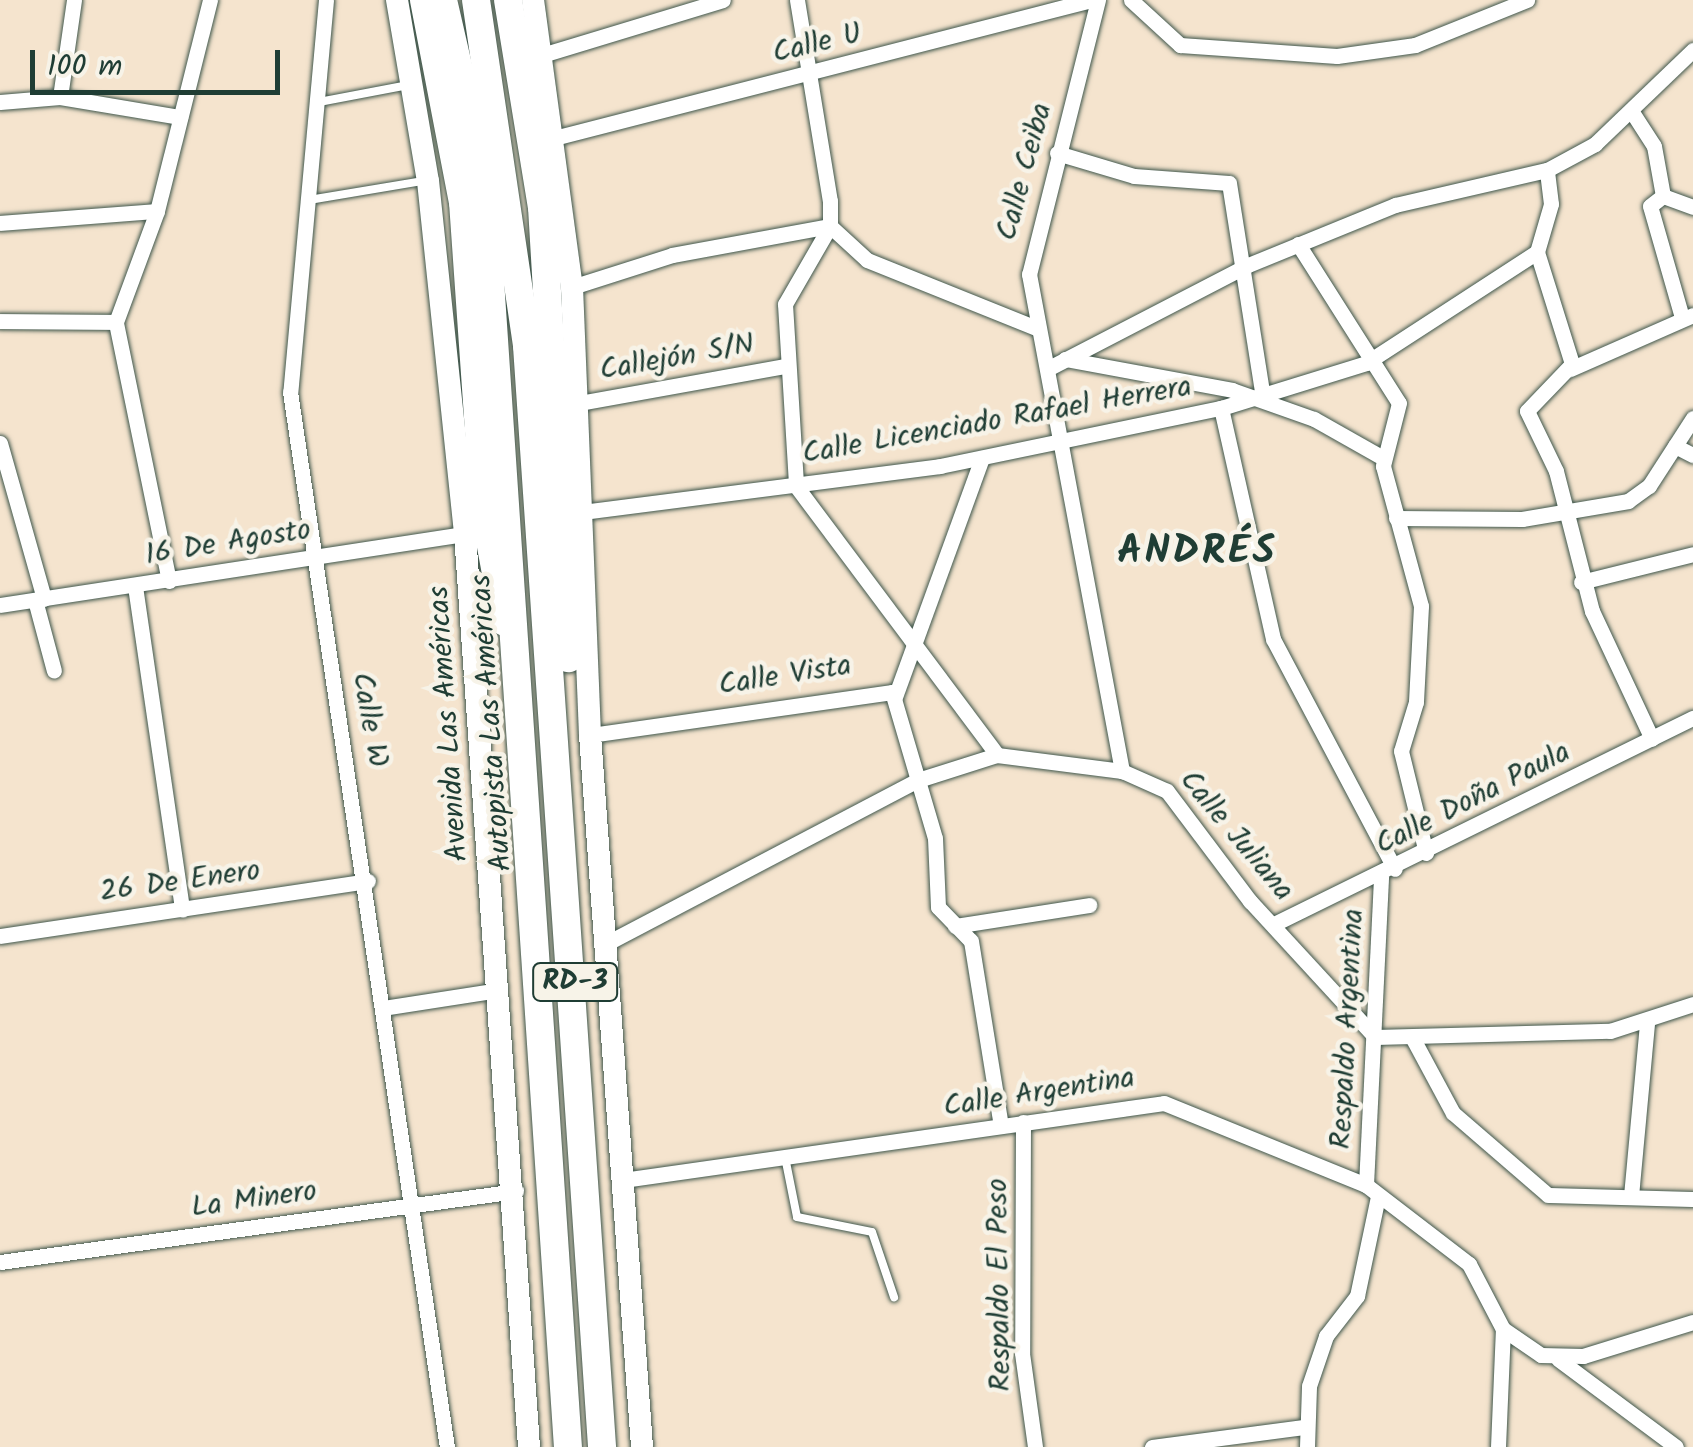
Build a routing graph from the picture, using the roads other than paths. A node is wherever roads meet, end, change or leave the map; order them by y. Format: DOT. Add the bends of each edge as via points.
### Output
graph roads {
  1 [pos="74,0"];
  2 [pos="210,0"];
  3 [pos="326,0"];
  4 [pos="397,0"];
  5 [pos="424,0"];
  6 [pos="443,0"];
  7 [pos="476,0"];
  8 [pos="508,0"];
  9 [pos="534,0"];
  10 [pos="724,0"];
  11 [pos="797,0"];
  12 [pos="1094,0"];
  13 [pos="1131,0"];
  14 [pos="1527,0"];
  15 [pos="1693,50"];
  16 [pos="542,55"];
  17 [pos="808,74"];
  18 [pos="412,84"];
  19 [pos="60,97"];
  20 [pos="0,102"];
  21 [pos="320,102"];
  22 [pos="1632,112"];
  23 [pos="180,117"];
  24 [pos="554,138"];
  25 [pos="1058,152"];
  26 [pos="1547,170"];
  27 [pos="428,181"];
  28 [pos="1663,196"];
  29 [pos="309,200"];
  30 [pos="1693,208"];
  31 [pos="156,211"];
  32 [pos="0,223"];
  33 [pos="830,226"];
  34 [pos="1298,244"];
  35 [pos="1537,252"];
  36 [pos="1248,265"];
  37 [pos="572,286"];
  38 [pos="1687,315"];
  39 [pos="0,321"];
  40 [pos="116,322"];
  41 [pos="1039,330"];
  42 [pos="1058,363"];
  43 [pos="1366,363"];
  44 [pos="784,366"];
  45 [pos="1570,369"];
  46 [pos="1255,394"];
  47 [pos="580,403"];
  48 [pos="1222,408"];
  49 [pos="1693,418"];
  50 [pos="1064,441"];
  51 [pos="0,442"];
  52 [pos="1675,446"];
  53 [pos="1693,456"];
  54 [pos="982,458"];
  55 [pos="1384,458"];
  56 [pos="796,486"];
  57 [pos="582,512"];
  58 [pos="1563,515"];
  59 [pos="1396,518"];
  60 [pos="464,534"];
  61 [pos="1693,554"];
  62 [pos="314,556"];
  63 [pos="170,581"];
  64 [pos="1580,582"];
  65 [pos="135,586"];
  66 [pos="40,600"];
  67 [pos="0,605"];
  68 [pos="919,643"];
  69 [pos="521,667"];
  70 [pos="54,670"];
  71 [pos="896,697"];
  72 [pos="1693,718"];
  73 [pos="590,735"];
  74 [pos="1652,740"];
  75 [pos="997,755"];
  76 [pos="1122,771"];
  77 [pos="918,780"];
  78 [pos="564,819"];
  79 [pos="1426,853"];
  80 [pos="1388,873"];
  81 [pos="368,881"];
  82 [pos="1089,904"];
  83 [pos="182,910"];
  84 [pos="1274,924"];
  85 [pos="955,926"];
  86 [pos="0,936"];
  87 [pos="609,942"];
  88 [pos="499,990"];
  89 [pos="1693,1004"];
  90 [pos="383,1008"];
  91 [pos="1647,1023"];
  92 [pos="1375,1037"];
  93 [pos="1412,1037"];
  94 [pos="1022,1122"];
  95 [pos="1001,1126"];
  96 [pos="785,1158"];
  97 [pos="623,1180"];
  98 [pos="1372,1191"];
  99 [pos="516,1192"];
  100 [pos="1631,1196"];
  101 [pos="1693,1199"];
  102 [pos="416,1205"];
  103 [pos="0,1262"];
  104 [pos="894,1297"];
  105 [pos="1693,1322"];
  106 [pos="1503,1329"];
  107 [pos="1558,1358"];
  108 [pos="1304,1427"];
  109 [pos="447,1447"];
  110 [pos="529,1447"];
  111 [pos="568,1447"];
  112 [pos="602,1447"];
  113 [pos="642,1447"];
  114 [pos="1035,1447"];
  115 [pos="1152,1447"];
  116 [pos="1307,1447"];
  117 [pos="1498,1447"];
  118 [pos="1676,1447"];
  1 -- 19 [label="street"];
  2 -- 23 [label="street"];
  3 -- 21 [label="street, Calle W"];
  4 -- 18 [label="street, Avenida Las Américas"];
  5 -- 69 [label="highway" via="462,202 485,514"];
  6 -- 69 [label="highway, Autopista Las Américas / RD-3" via="482,174"];
  7 -- 78 [label="highway, RD-3" via="527,346"];
  8 -- 78 [label="highway" via="542,208 569,564"];
  9 -- 16 [label="street"];
  10 -- 16 [label="street"];
  11 -- 17 [label="street"];
  12 -- 17 [label="street, Calle U"];
  12 -- 25 [label="street, Calle Ceiba"];
  13 -- 14 [label="street" via="1180,44 1337,56 1415,45"];
  15 -- 22 [label="street"];
  16 -- 24 [label="street"];
  17 -- 24 [label="street, Calle U"];
  17 -- 33 [label="street"];
  18 -- 21 [label="lane"];
  18 -- 27 [label="street, Avenida Las Américas"];
  19 -- 20 [label="street"];
  19 -- 23 [label="street"];
  21 -- 29 [label="street, Calle W"];
  22 -- 26 [label="street"];
  22 -- 28 [label="street" via="1654,146"];
  23 -- 31 [label="street"];
  24 -- 37 [label="street"];
  25 -- 36 [label="street" via="1134,176 1229,183"];
  25 -- 41 [label="street, Calle Ceiba" via="1030,256"];
  26 -- 34 [label="street" via="1440,189"];
  26 -- 35 [label="street" via="1552,204"];
  27 -- 29 [label="lane"];
  27 -- 60 [label="street, Avenida Las Américas"];
  28 -- 30 [label="street"];
  28 -- 38 [label="street" via="1650,206"];
  29 -- 62 [label="street, Calle W" via="290,392"];
  31 -- 32 [label="street"];
  31 -- 40 [label="street"];
  33 -- 37 [label="street" via="672,255"];
  33 -- 41 [label="street" via="867,260"];
  33 -- 44 [label="street" via="786,304"];
  34 -- 36 [label="street"];
  34 -- 43 [label="street"];
  35 -- 43 [label="street, Calle Licenciado Rafael Herrera"];
  35 -- 45 [label="street"];
  36 -- 42 [label="street"];
  36 -- 46 [label="street"];
  37 -- 47 [label="street"];
  38 -- 45 [label="street"];
  39 -- 40 [label="street"];
  40 -- 63 [label="street"];
  41 -- 42 [label="street, Calle Ceiba"];
  42 -- 46 [label="street"];
  42 -- 50 [label="street, Calle Ceiba"];
  43 -- 46 [label="street, Calle Licenciado Rafael Herrera"];
  43 -- 55 [label="street" via="1398,403"];
  44 -- 47 [label="street, Callejón S/N"];
  44 -- 56 [label="street"];
  45 -- 58 [label="street" via="1527,411 1556,471"];
  46 -- 48 [label="street, Calle Licenciado Rafael Herrera"];
  46 -- 55 [label="street"];
  47 -- 57 [label="street"];
  48 -- 50 [label="street, Calle Licenciado Rafael Herrera"];
  48 -- 80 [label="street" via="1273,639"];
  49 -- 52 [label="street"];
  50 -- 54 [label="street, Calle Licenciado Rafael Herrera"];
  50 -- 76 [label="street, Calle Ceiba"];
  51 -- 66 [label="street"];
  52 -- 53 [label="street"];
  52 -- 58 [label="street" via="1628,501"];
  54 -- 56 [label="street, Calle Licenciado Rafael Herrera"];
  54 -- 68 [label="street"];
  55 -- 59 [label="street"];
  56 -- 57 [label="street, Calle Licenciado Rafael Herrera"];
  56 -- 68 [label="street"];
  57 -- 73 [label="street"];
  58 -- 59 [label="street"];
  58 -- 64 [label="street"];
  59 -- 79 [label="street" via="1421,606 1416,702 1400,751"];
  60 -- 62 [label="street, 16 De Agosto"];
  60 -- 88 [label="street, Avenida Las Américas"];
  61 -- 64 [label="street"];
  62 -- 63 [label="street, 16 De Agosto"];
  62 -- 81 [label="street, Calle W"];
  63 -- 65 [label="street, 16 De Agosto"];
  64 -- 74 [label="street"];
  65 -- 66 [label="street, 16 De Agosto"];
  65 -- 83 [label="street"];
  66 -- 67 [label="street, 16 De Agosto"];
  66 -- 70 [label="street"];
  68 -- 71 [label="street"];
  68 -- 75 [label="street"];
  69 -- 111 [label="highway, Autopista Las Américas / RD-3"];
  71 -- 73 [label="street, Calle Vista" via="881,688"];
  71 -- 77 [label="street, Calle Vista"];
  72 -- 74 [label="street, Calle Doña Paula"];
  73 -- 87 [label="street"];
  74 -- 79 [label="street, Calle Doña Paula"];
  75 -- 76 [label="street, Calle Juliana"];
  75 -- 77 [label="street, Calle Juliana"];
  76 -- 84 [label="street, Calle Juliana" via="1167,790"];
  77 -- 85 [label="street, Calle Vista" via="935,838 935,894"];
  77 -- 87 [label="street, Calle Juliana"];
  78 -- 112 [label="highway, RD-3"];
  79 -- 80 [label="street, Calle Doña Paula"];
  80 -- 84 [label="street, Calle Doña Paula"];
  80 -- 92 [label="street, Respaldo Argentina"];
  81 -- 83 [label="street, 26 De Enero"];
  81 -- 90 [label="street, Calle W"];
  82 -- 85 [label="street"];
  83 -- 86 [label="street, 26 De Enero"];
  84 -- 92 [label="street, Calle Juliana"];
  85 -- 95 [label="street, Calle Vista" via="971,940"];
  87 -- 97 [label="street"];
  88 -- 90 [label="street"];
  88 -- 99 [label="street, Avenida Las Américas"];
  89 -- 91 [label="street"];
  90 -- 102 [label="street, Calle W"];
  91 -- 93 [label="street"];
  91 -- 100 [label="street"];
  92 -- 93 [label="street"];
  92 -- 98 [label="street, Respaldo Argentina"];
  93 -- 100 [label="street" via="1454,1113 1518,1177 1548,1195"];
  94 -- 95 [label="street, Calle Argentina"];
  94 -- 98 [label="street, Calle Argentina" via="1164,1104"];
  94 -- 114 [label="street, Respaldo El Peso" via="1022,1354"];
  95 -- 96 [label="street, Calle Argentina"];
  96 -- 97 [label="street, Calle Argentina"];
  96 -- 104 [label="lane" via="797,1216 872,1232"];
  97 -- 113 [label="street"];
  98 -- 106 [label="street, Calle Argentina" via="1468,1264"];
  98 -- 108 [label="street, Respaldo Argentina" via="1357,1296 1326,1336"];
  99 -- 102 [label="street, La Minero"];
  99 -- 110 [label="street, Avenida Las Américas"];
  100 -- 101 [label="street"];
  102 -- 103 [label="street, La Minero"];
  102 -- 109 [label="street, Calle W"];
  105 -- 107 [label="street"];
  106 -- 107 [label="street"];
  106 -- 117 [label="street"];
  107 -- 118 [label="street"];
  108 -- 115 [label="street"];
  108 -- 116 [label="street, Respaldo Argentina"];
}
